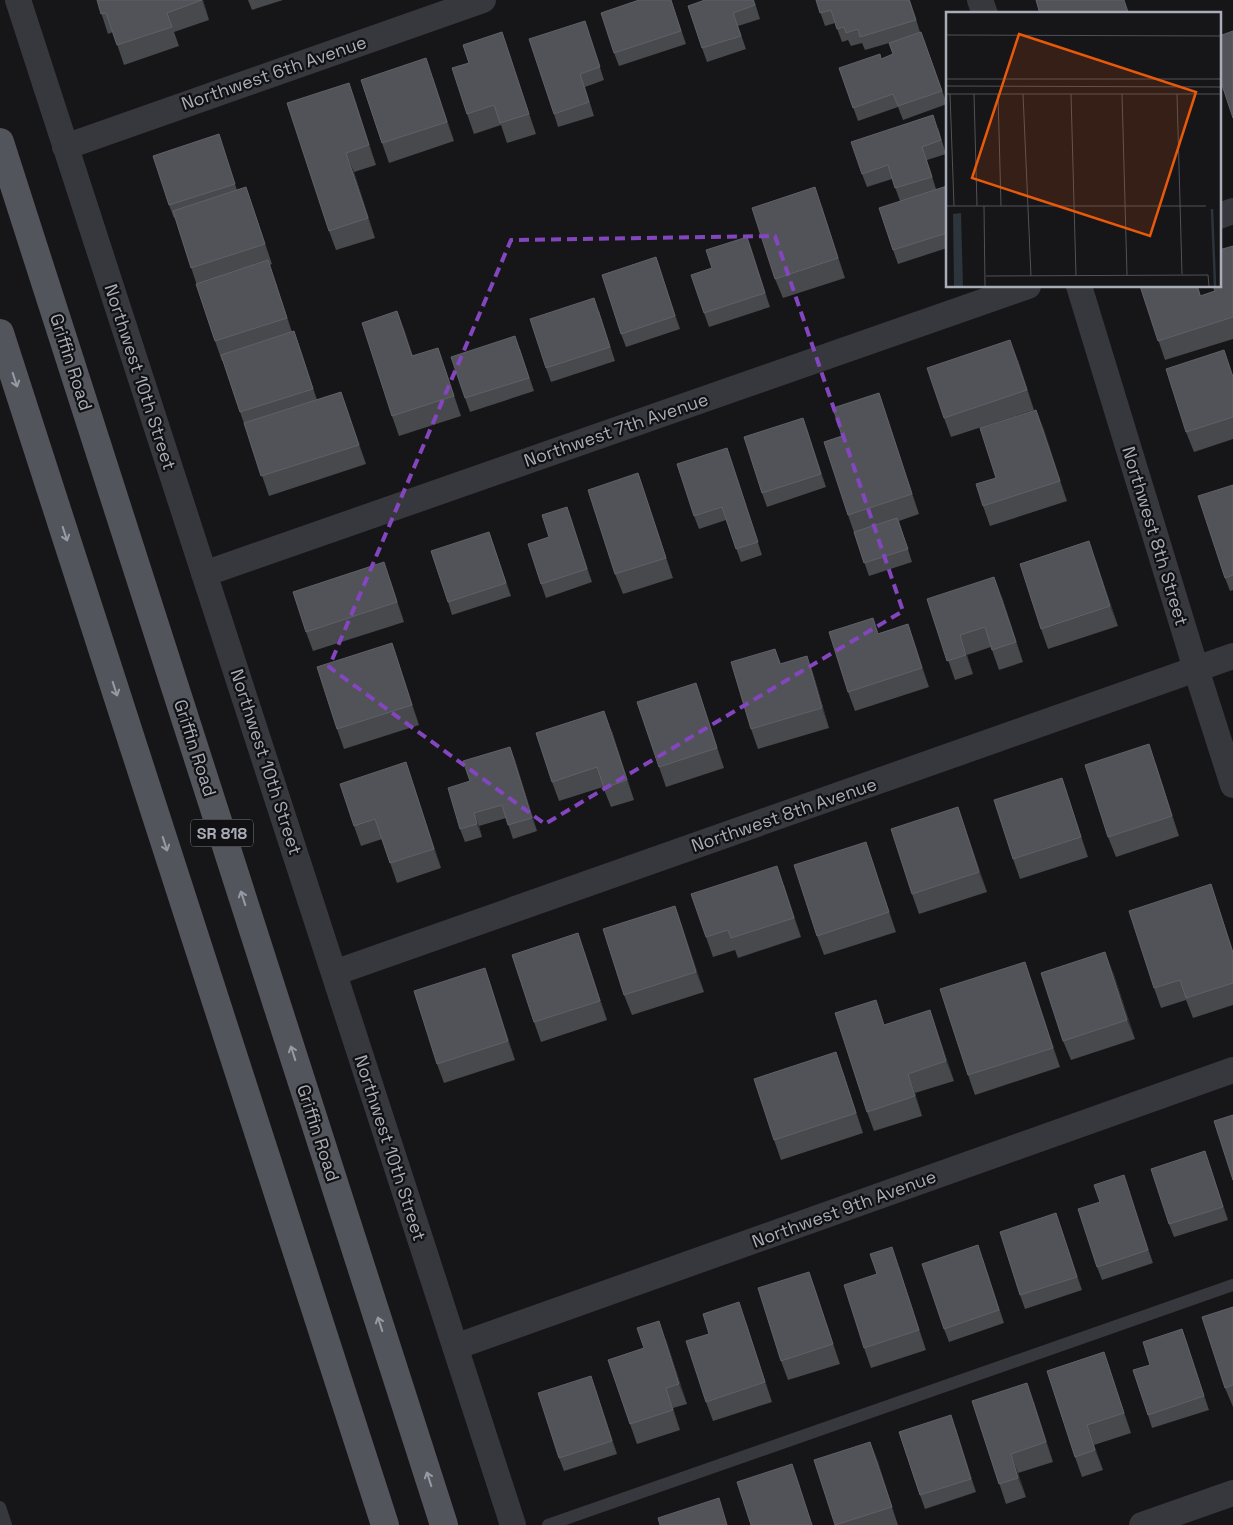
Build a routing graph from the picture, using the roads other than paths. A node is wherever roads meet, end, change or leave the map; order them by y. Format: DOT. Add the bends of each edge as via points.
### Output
graph roads {
  1 [pos="18,0"];
  2 [pos="483,0"];
  3 [pos="980,0"];
  4 [pos="984,12"];
  5 [pos="0,142"];
  6 [pos="65,146"];
  7 [pos="1233,211"];
  8 [pos="1220,216"];
  9 [pos="1022,288"];
  10 [pos="1080,288"];
  11 [pos="0,333"];
  12 [pos="204,574"];
  13 [pos="1233,656"];
  14 [pos="1196,669"];
  15 [pos="1233,785"];
  16 [pos="334,973"];
  17 [pos="1233,1070"];
  18 [pos="1233,1285"];
  19 [pos="455,1347"];
  20 [pos="1233,1493"];
  21 [pos="0,1507"];
  22 [pos="6,1525"];
  23 [pos="386,1525"];
  24 [pos="444,1525"];
  25 [pos="513,1525"];
  26 [pos="548,1525"];
  27 [pos="1142,1525"];
  1 -- 6 [label="street, Northwest 10th Street"];
  2 -- 6 [label="street, Northwest 6th Avenue"];
  3 -- 4 [label="street"];
  24 -- 5 [label="main road, Griffin Road / SR 818, one-way"];
  6 -- 12 [label="street, Northwest 10th Street"];
  7 -- 8 [label="street"];
  9 -- 12 [label="street, Northwest 7th Avenue"];
  10 -- 14 [label="street, Northwest 8th Street"];
  11 -- 23 [label="main road, SR 818, one-way"];
  12 -- 16 [label="street, Northwest 10th Street"];
  13 -- 14 [label="street, Northwest 8th Avenue"];
  14 -- 15 [label="street, Northwest 8th Street"];
  14 -- 16 [label="street, Northwest 8th Avenue"];
  16 -- 19 [label="street, Northwest 10th Street"];
  17 -- 19 [label="street, Northwest 9th Avenue"];
  18 -- 26 [label="lane"];
  19 -- 25 [label="street, Northwest 10th Street"];
  20 -- 27 [label="street"];
  21 -- 22 [label="lane"];
}
